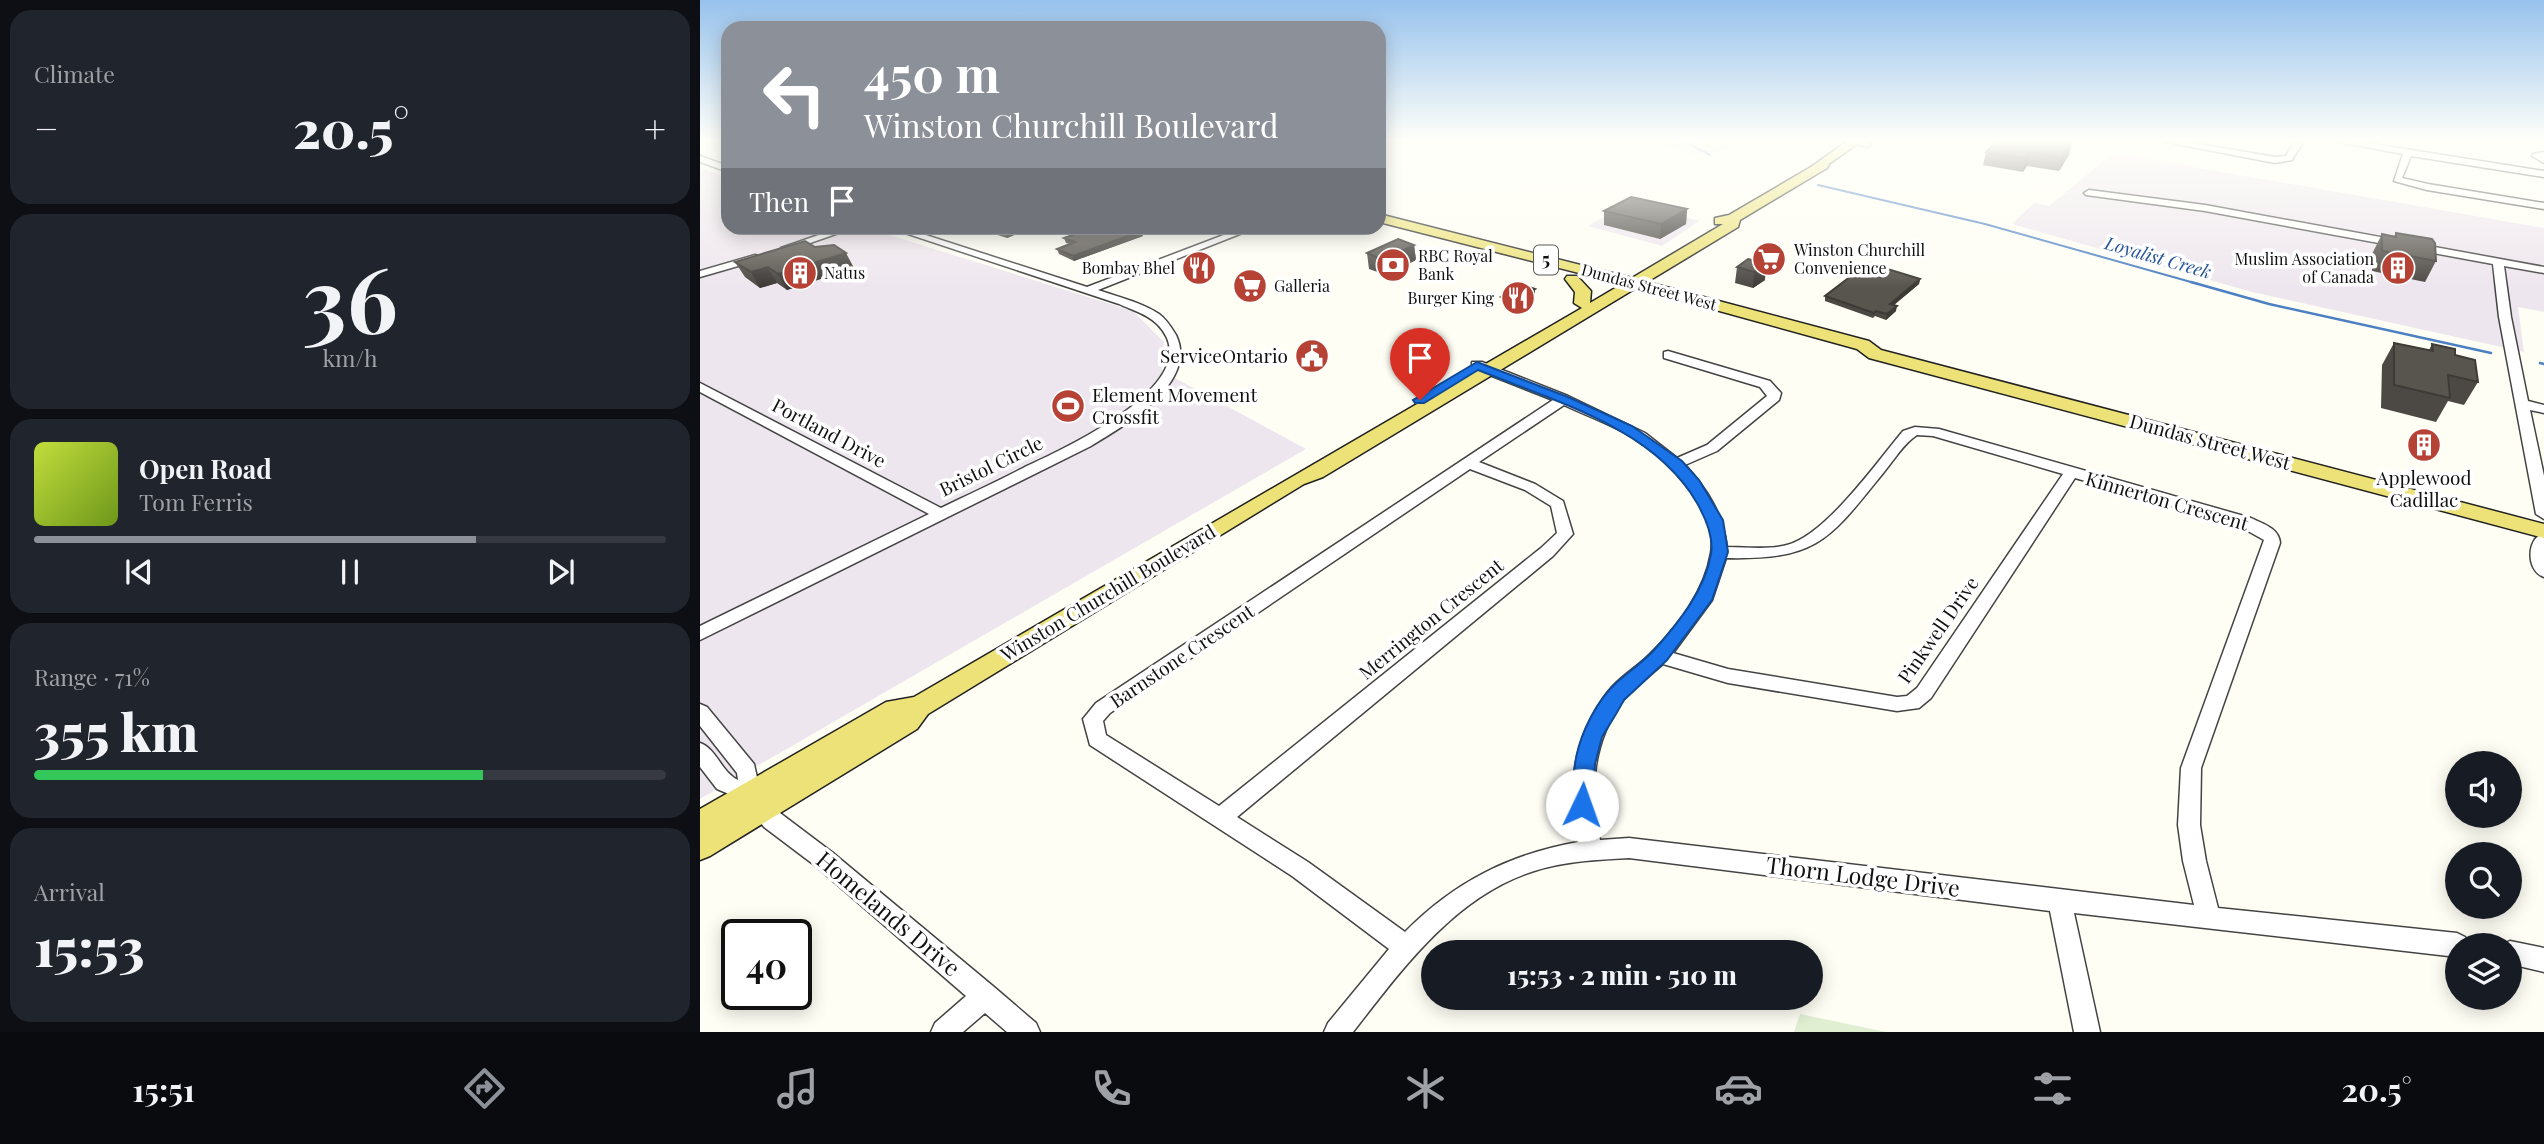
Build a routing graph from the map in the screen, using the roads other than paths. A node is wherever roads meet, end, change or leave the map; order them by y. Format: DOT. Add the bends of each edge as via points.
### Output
graph roads {
  1 [pos="1780,190"];
  2 [pos="2446,190"];
  3 [pos="2089,193"];
  4 [pos="2544,206"];
  5 [pos="1733,218"];
  6 [pos="1386,220"];
  7 [pos="1386,229"];
  8 [pos="828,235"];
  9 [pos="830,235"];
  10 [pos="916,235"];
  11 [pos="1226,235"];
  12 [pos="822,237"];
  13 [pos="2498,262"];
  14 [pos="1658,268"];
  15 [pos="2544,270"];
  16 [pos="700,274"];
  17 [pos="1572,279"];
  18 [pos="1620,286"];
  19 [pos="1086,291"];
  20 [pos="1668,292"];
  21 [pos="1644,299"];
  22 [pos="1588,304"];
  23 [pos="1875,354"];
  24 [pos="1668,355"];
  25 [pos="1483,368"];
  26 [pos="700,387"];
  27 [pos="1563,400"];
  28 [pos="2524,404"];
  29 [pos="2544,409"];
  30 [pos="1469,463"];
  31 [pos="1676,464"];
  32 [pos="2071,473"];
  33 [pos="940,514"];
  34 [pos="2544,514"];
  35 [pos="2544,531"];
  36 [pos="2544,538"];
  37 [pos="1720,552"];
  38 [pos="2544,571"];
  39 [pos="700,634"];
  40 [pos="1660,656"];
  41 [pos="700,712"];
  42 [pos="700,751"];
  43 [pos="757,802"];
  44 [pos="1221,817"];
  45 [pos="700,824"];
  46 [pos="700,847"];
  47 [pos="1590,848"];
  48 [pos="2060,901"];
  49 [pos="2209,916"];
  50 [pos="2445,944"];
  51 [pos="1405,946"];
  52 [pos="2522,955"];
  53 [pos="2544,960"];
  54 [pos="985,996"];
  55 [pos="943,1032"];
  56 [pos="1027,1032"];
  57 [pos="1337,1032"];
  58 [pos="2087,1032"];
  1 -- 5 [label="main road, Winston Churchill Boulevard"];
  2 -- 4 [label="street"];
  3 -- 13 [label="street" via="2206,208"];
  5 -- 14 [label="main road, Winston Churchill Boulevard" via="1732,224"];
  5 -- 18 [label="main road, Winston Churchill Boulevard" via="1721,220"];
  6 -- 18 [label="main road, Dundas Street West / 5"];
  7 -- 17 [label="main road, Dundas Street West / 5"];
  8 -- 12 [label="street"];
  9 -- 12 [label="street"];
  10 -- 19 [label="street, Bristol Circle"];
  11 -- 19 [label="street"];
  12 -- 16 [label="street"];
  13 -- 15 [label="street"];
  13 -- 28 [label="street"];
  14 -- 18 [label="main road, Winston Churchill Boulevard"];
  14 -- 20 [label="main road" via="1659,280"];
  17 -- 18 [label="main road, Dundas Street West / 5"];
  17 -- 22 [label="main road"];
  18 -- 20 [label="main road, Dundas Street West"];
  18 -- 21 [label="main road, Dundas Street West"];
  18 -- 22 [label="main road, Winston Churchill Boulevard"];
  19 -- 33 [label="street, Bristol Circle" via="1150,313 1164,324 1175,346 1166,379 1146,403 1114,427"];
  20 -- 23 [label="main road, Dundas Street West" via="1863,345"];
  21 -- 22 [label="main road"];
  21 -- 23 [label="main road, Dundas Street West" via="1860,356"];
  22 -- 25 [label="main road, Winston Churchill Boulevard"];
  23 -- 35 [label="main road, Dundas Street West"];
  24 -- 31 [label="street" via="1765,384 1774,393 1712,448"];
  25 -- 27 [label="street"];
  25 -- 43 [label="main road, Winston Churchill Boulevard" via="1305,469 1297,480 919,707 908,722"];
  26 -- 33 [label="street, Portland Drive"];
  27 -- 30 [label="street, Barnstone Crescent"];
  27 -- 31 [label="street" via="1640,436"];
  28 -- 29 [label="street"];
  28 -- 34 [label="street"];
  30 -- 44 [label="street, Merrington Crescent" via="1530,487 1558,504 1565,534"];
  30 -- 44 [label="street, Barnstone Crescent" via="1093,719 1097,739"];
  31 -- 37 [label="street" via="1715,520"];
  32 -- 37 [label="street, Kinnerton Crescent" via="1934,432 1915,431 1806,544 1767,552"];
  32 -- 40 [label="street, Pinkwell Drive" via="1924,693 1912,703 1728,676"];
  32 -- 49 [label="street, Kinnerton Crescent" via="2245,522 2272,538 2191,768 2191,855"];
  33 -- 39 [label="street, Bristol Circle"];
  36 -- 38 [label="street" via="2539,548"];
  37 -- 40 [label="street" via="1703,600"];
  40 -- 47 [label="street" via="1617,694 1592,736 1582,805"];
  41 -- 43 [label="street" via="747,770"];
  42 -- 43 [label="street, Homelands Drive" via="724,783"];
  43 -- 45 [label="main road, Winston Churchill Boulevard"];
  43 -- 46 [label="main road, Winston Churchill Boulevard"];
  43 -- 54 [label="street, Homelands Drive" via="772,820"];
  44 -- 51 [label="street, Barnstone Crescent"];
  47 -- 48 [label="street, Thorn Lodge Drive" via="1629,848"];
  47 -- 51 [label="street, Thorn Lodge Drive" via="1556,854 1486,880 1451,902"];
  48 -- 49 [label="street, Thorn Lodge Drive"];
  48 -- 58 [label="street"];
  49 -- 50 [label="street, Thorn Lodge Drive"];
  51 -- 57 [label="street, Thorn Lodge Drive"];
  52 -- 53 [label="street"];
  54 -- 55 [label="street"];
  54 -- 56 [label="street, Homelands Drive"];
}
